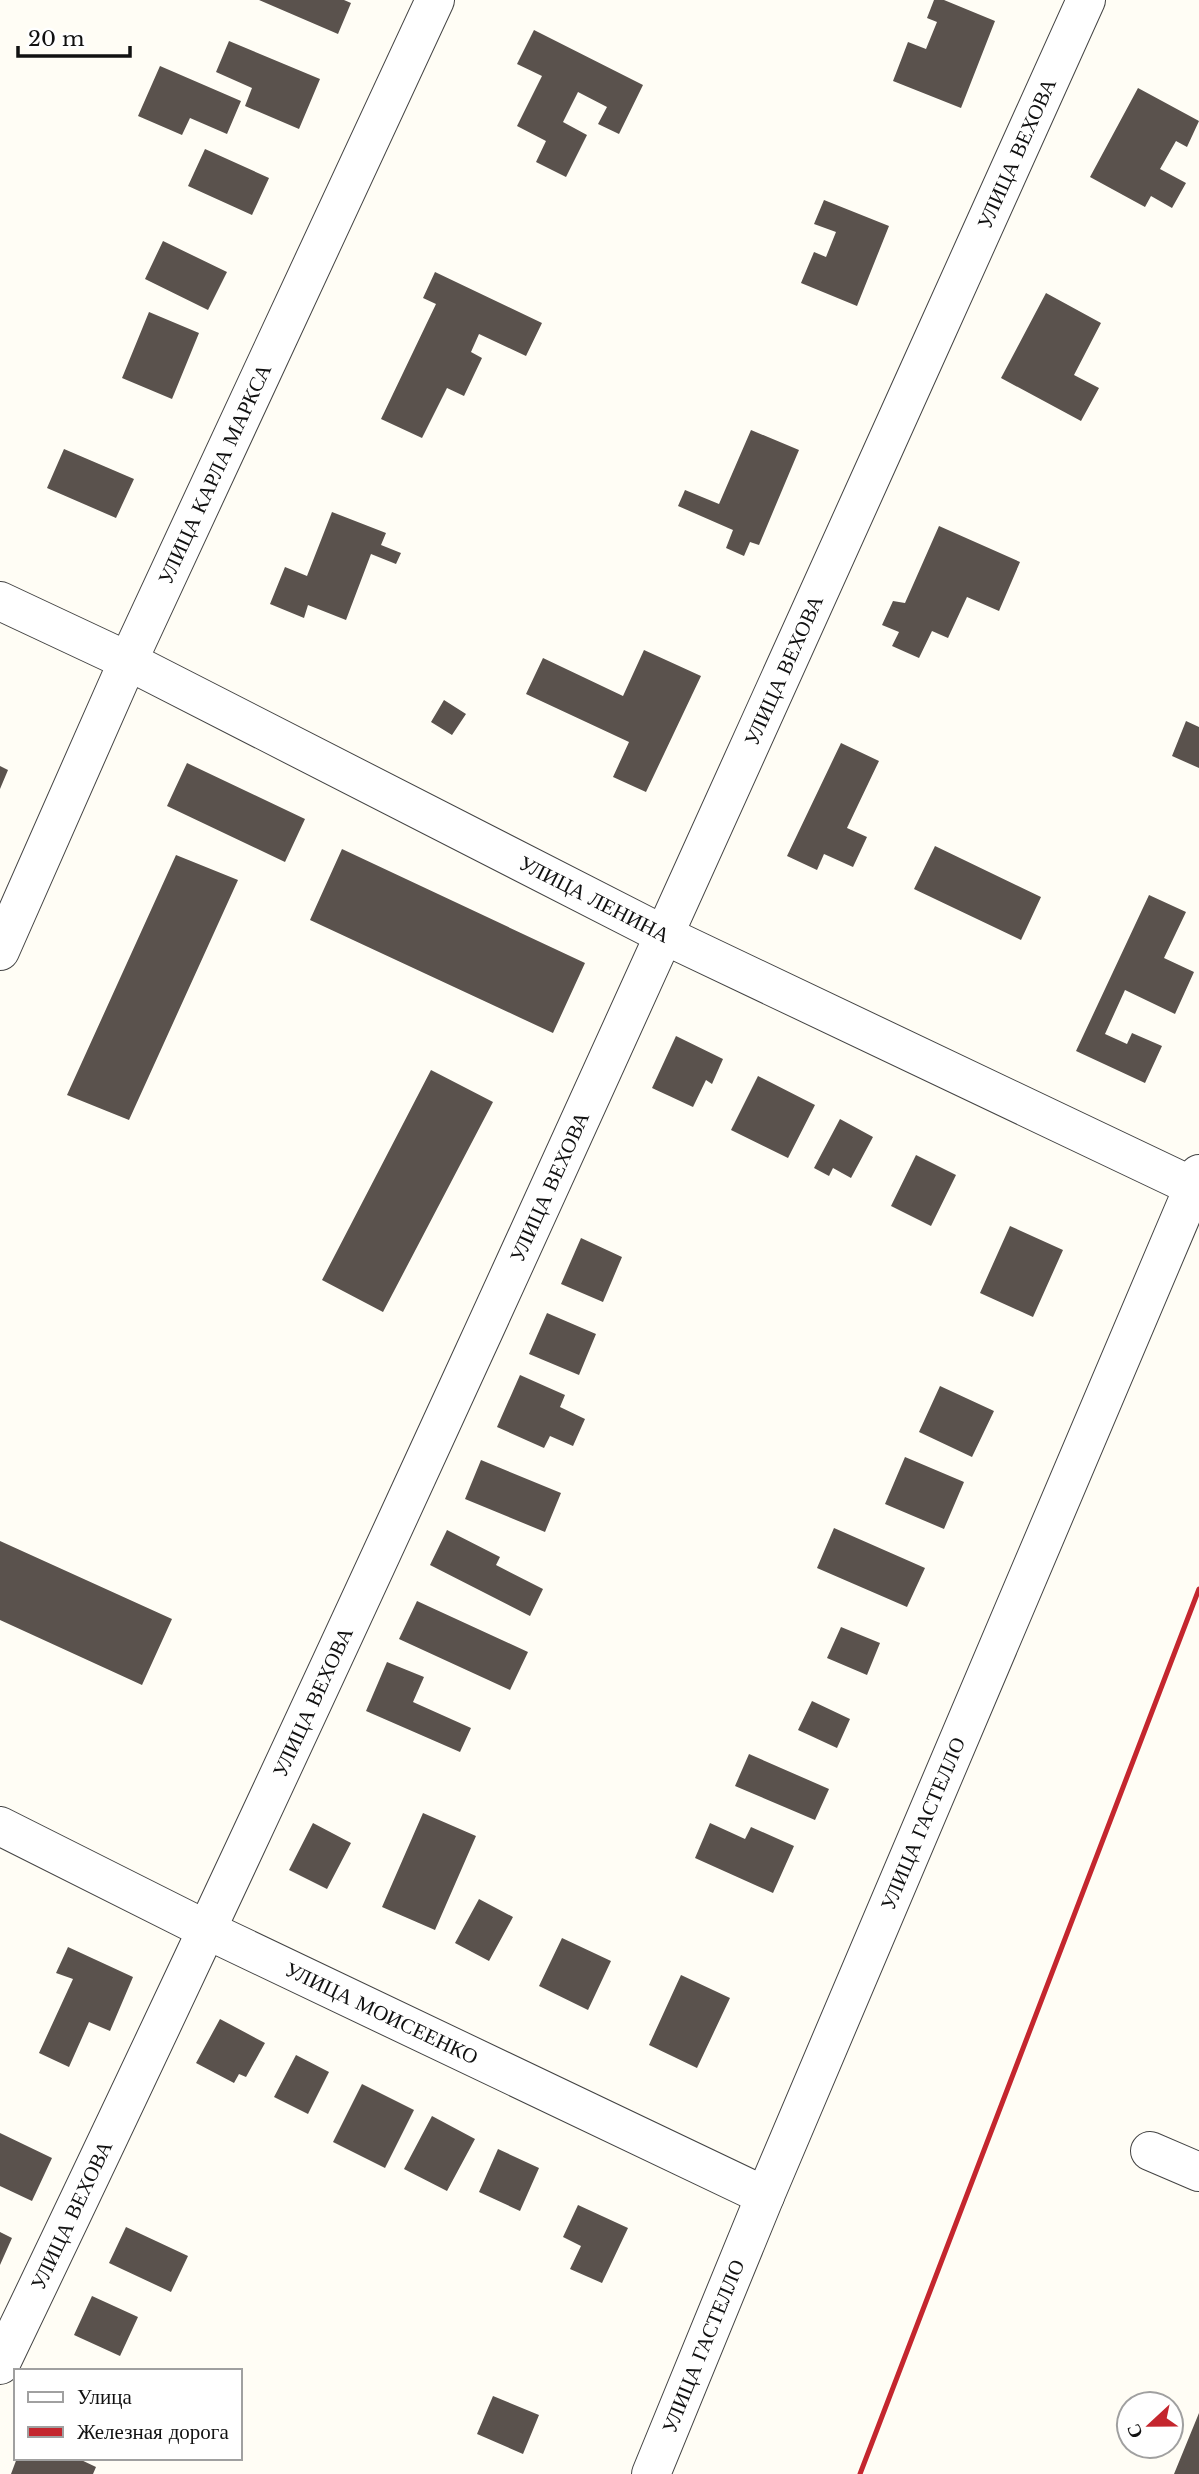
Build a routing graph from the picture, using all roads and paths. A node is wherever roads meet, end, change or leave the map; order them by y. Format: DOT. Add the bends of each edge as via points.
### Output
graph roads {
  1 [pos="435,0"];
  2 [pos="1086,0"];
  3 [pos="0,601"];
  4 [pos="128,661"];
  5 [pos="664,935"];
  6 [pos="0,951"];
  7 [pos="1196,1181"];
  8 [pos="0,1826"];
  9 [pos="209,1931"];
  10 [pos="1150,2151"];
  11 [pos="1199,2172"];
  12 [pos="765,2196"];
  13 [pos="0,2365"];
  14 [pos="651,2474"];
  1 -- 4 [label="street, УЛИЦА КАРЛА МАРКСА"];
  2 -- 5 [label="street, УЛИЦА ВЕХОВА"];
  3 -- 4 [label="street, УЛИЦА ЛЕНИНА"];
  4 -- 5 [label="street, УЛИЦА ЛЕНИНА"];
  4 -- 6 [label="street, УЛИЦА КАРЛА МАРКСА"];
  5 -- 7 [label="street, УЛИЦА ЛЕНИНА"];
  5 -- 9 [label="street, УЛИЦА ВЕХОВА"];
  7 -- 12 [label="street, УЛИЦА ГАСТЕЛЛО"];
  8 -- 9 [label="street, УЛИЦА МОИСЕЕНКО"];
  9 -- 12 [label="street, УЛИЦА МОИСЕЕНКО"];
  9 -- 13 [label="street, УЛИЦА ВЕХОВА"];
  10 -- 11 [label="street"];
  12 -- 14 [label="street, УЛИЦА ГАСТЕЛЛО"];
}
